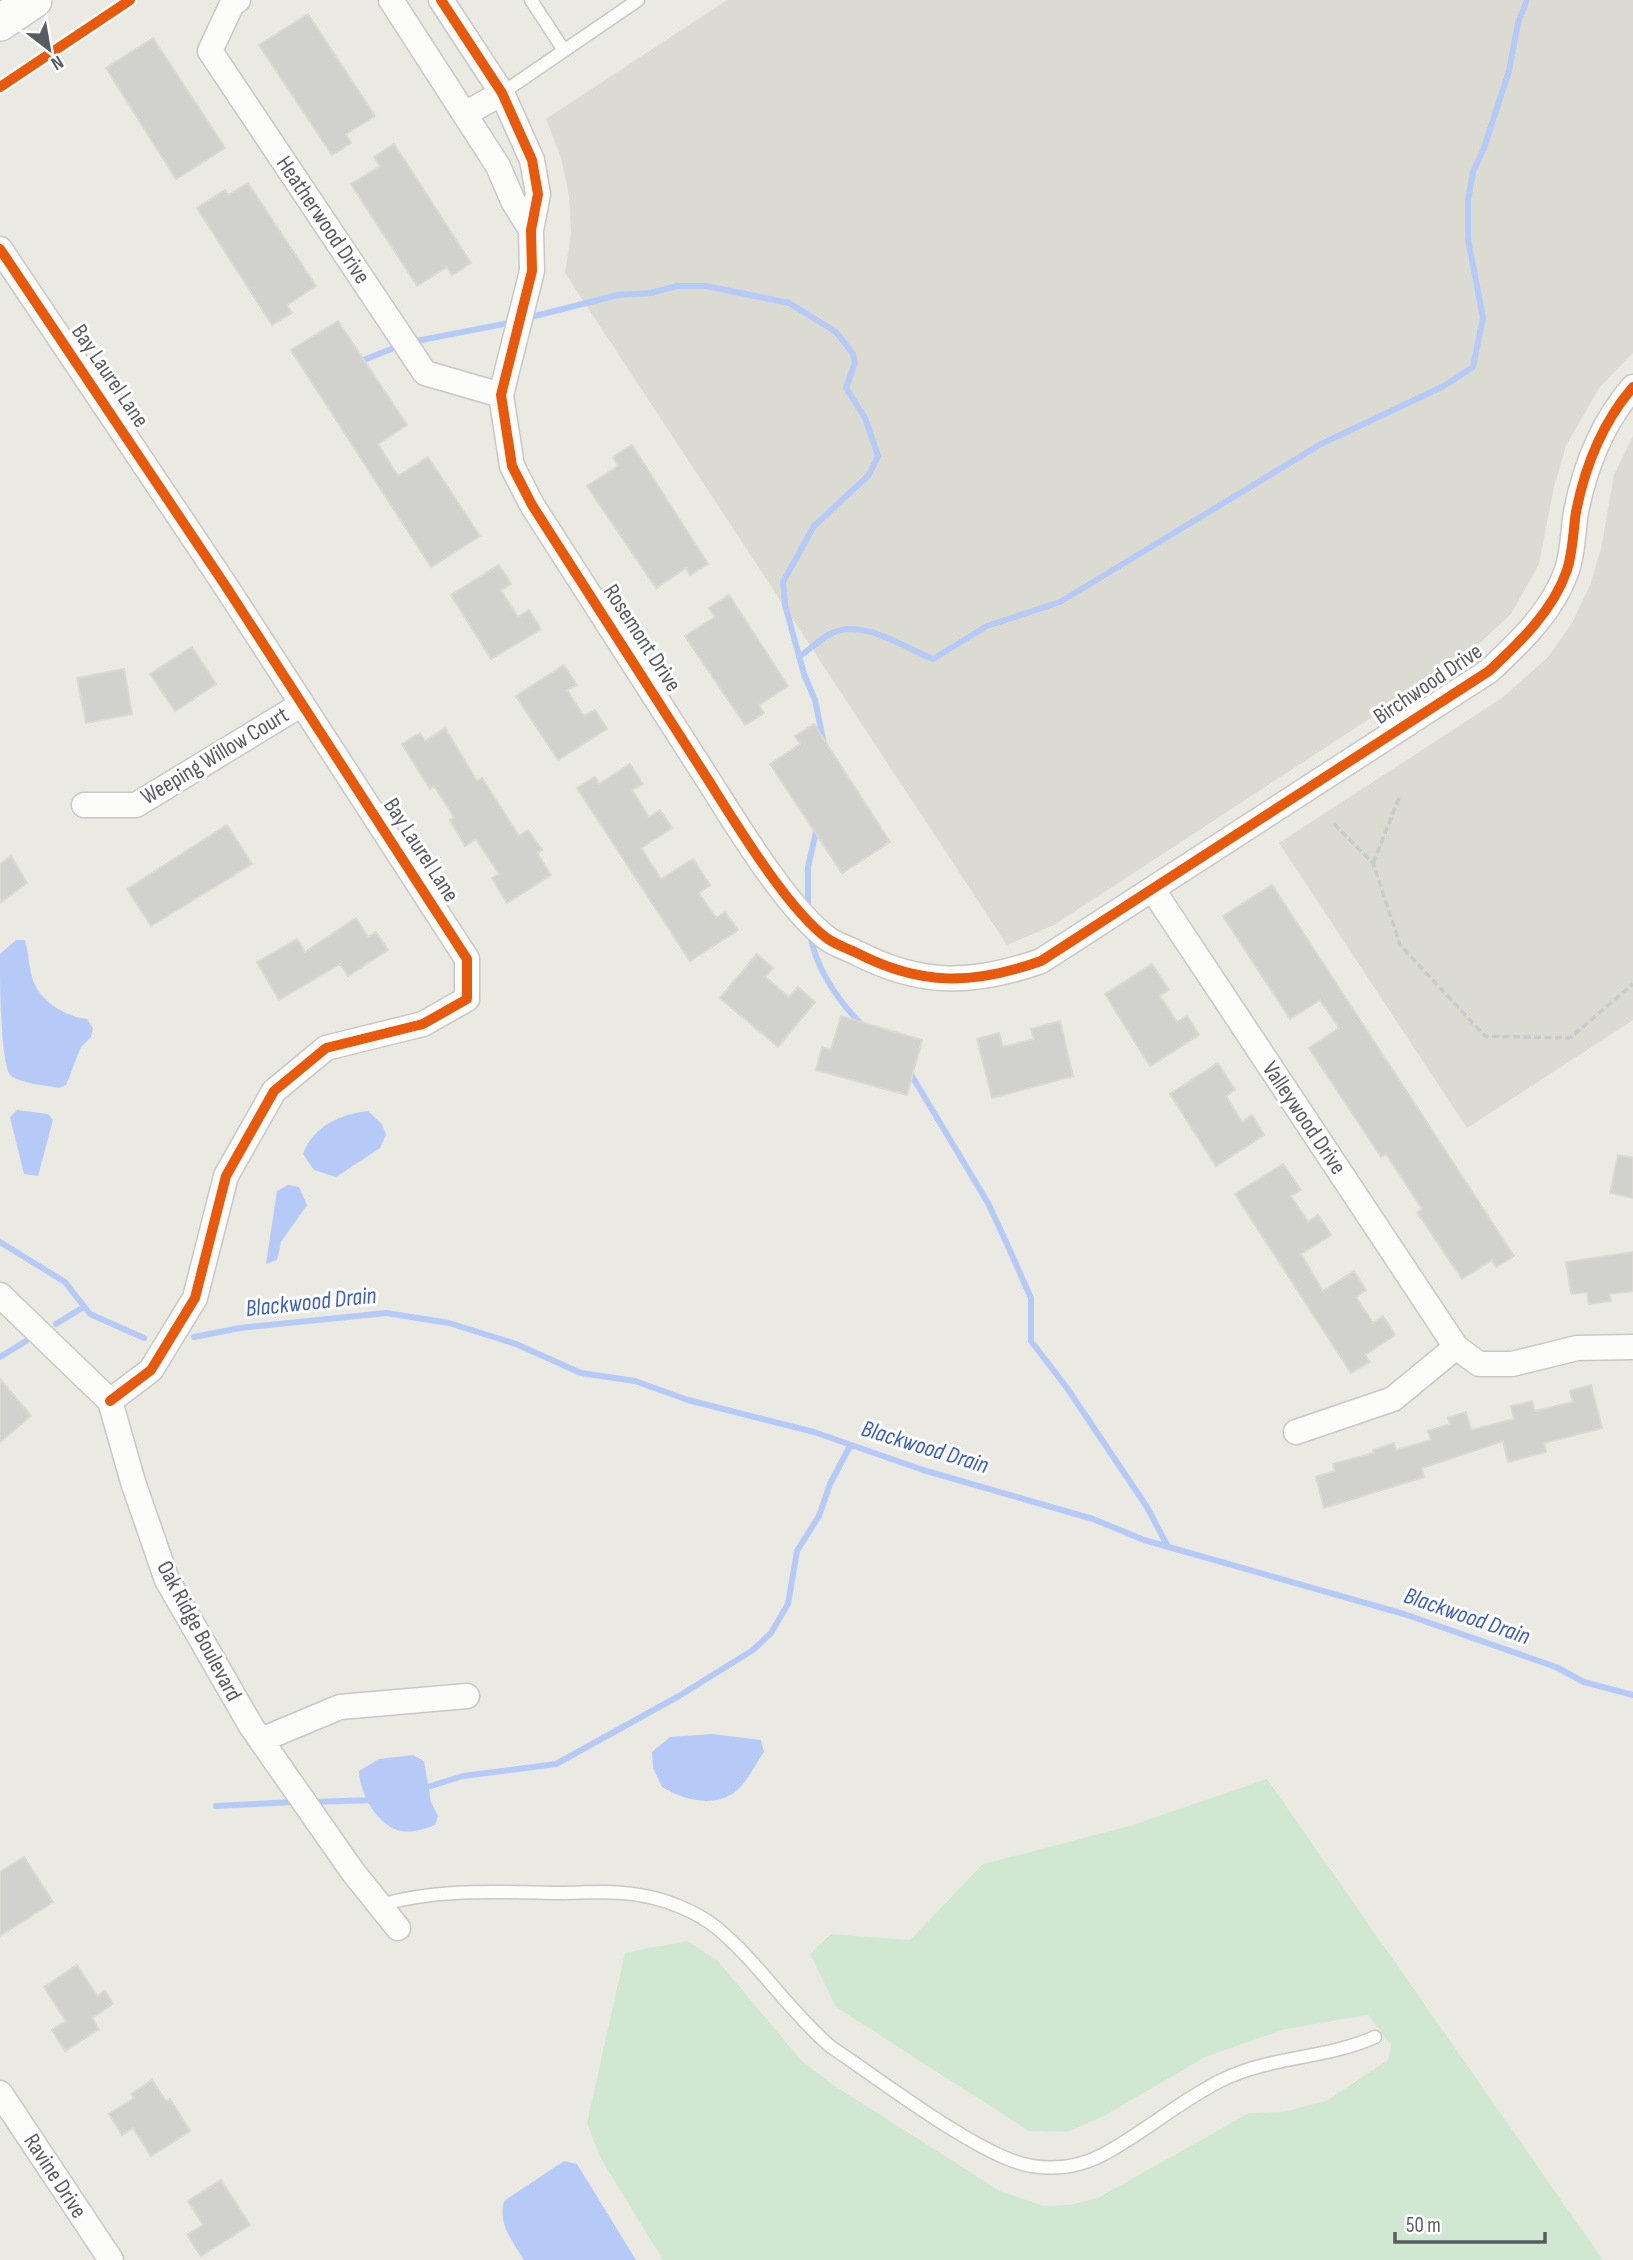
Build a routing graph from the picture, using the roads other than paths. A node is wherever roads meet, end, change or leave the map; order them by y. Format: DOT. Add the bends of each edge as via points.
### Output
graph roads {
  1 [pos="34,0"];
  2 [pos="238,0"];
  3 [pos="390,0"];
  4 [pos="441,0"];
  5 [pos="531,0"];
  6 [pos="638,0"];
  7 [pos="0,23"];
  8 [pos="563,49"];
  9 [pos="502,93"];
  10 [pos="465,114"];
  11 [pos="531,230"];
  12 [pos="0,249"];
  13 [pos="1633,387"];
  14 [pos="500,395"];
  15 [pos="302,704"];
  16 [pos="85,805"];
  17 [pos="1153,890"];
  18 [pos="0,1295"];
  19 [pos="1456,1347"];
  20 [pos="1633,1347"];
  21 [pos="110,1401"];
  22 [pos="1296,1432"];
  23 [pos="467,1696"];
  24 [pos="261,1740"];
  25 [pos="380,1905"];
  26 [pos="398,1928"];
  27 [pos="1375,2037"];
  28 [pos="0,2093"];
  29 [pos="111,2260"];
  1 -- 7 [label="main road"];
  2 -- 14 [label="street, Heatherwood Drive" via="210,51 425,373"];
  3 -- 10 [label="street"];
  4 -- 9 [label="street, Rosemont Drive"];
  5 -- 8 [label="lane"];
  6 -- 8 [label="lane"];
  8 -- 9 [label="lane"];
  9 -- 10 [label="street"];
  9 -- 11 [label="street, Rosemont Drive" via="532,160 538,194"];
  10 -- 11 [label="street"];
  11 -- 14 [label="street, Rosemont Drive" via="531,271"];
  12 -- 15 [label="street, Bay Laurel Lane"];
  13 -- 17 [label="street, Birchwood Drive" via="1613,410 1594,448 1567,570 1545,612 1521,640 1489,671"];
  14 -- 17 [label="street, Rosemont Drive" via="512,466 532,505 726,808 786,894 827,938 892,969 922,977 967,980 1041,961"];
  15 -- 16 [label="street, Weeping Willow Court" via="136,804"];
  15 -- 21 [label="street, Bay Laurel Lane" via="467,959 467,999 423,1024 326,1048 275,1091 226,1176 195,1298 151,1370"];
  17 -- 19 [label="street, Valleywood Drive"];
  18 -- 21 [label="street"];
  19 -- 20 [label="street, Valleywood Drive" via="1479,1364 1512,1364 1577,1348"];
  19 -- 22 [label="street" via="1393,1399"];
  21 -- 24 [label="street, Oak Ridge Boulevard" via="167,1580"];
  23 -- 24 [label="street" via="340,1707"];
  24 -- 25 [label="street, Oak Ridge Boulevard"];
  25 -- 26 [label="street, Oak Ridge Boulevard"];
  25 -- 27 [label="lane" via="418,1894 457,1892 620,1893 691,1912 734,1944 831,2047 984,2147 1029,2166 1077,2165 1103,2155 1219,2081 1252,2067 1330,2053"];
  28 -- 29 [label="street, Ravine Drive"];
}
